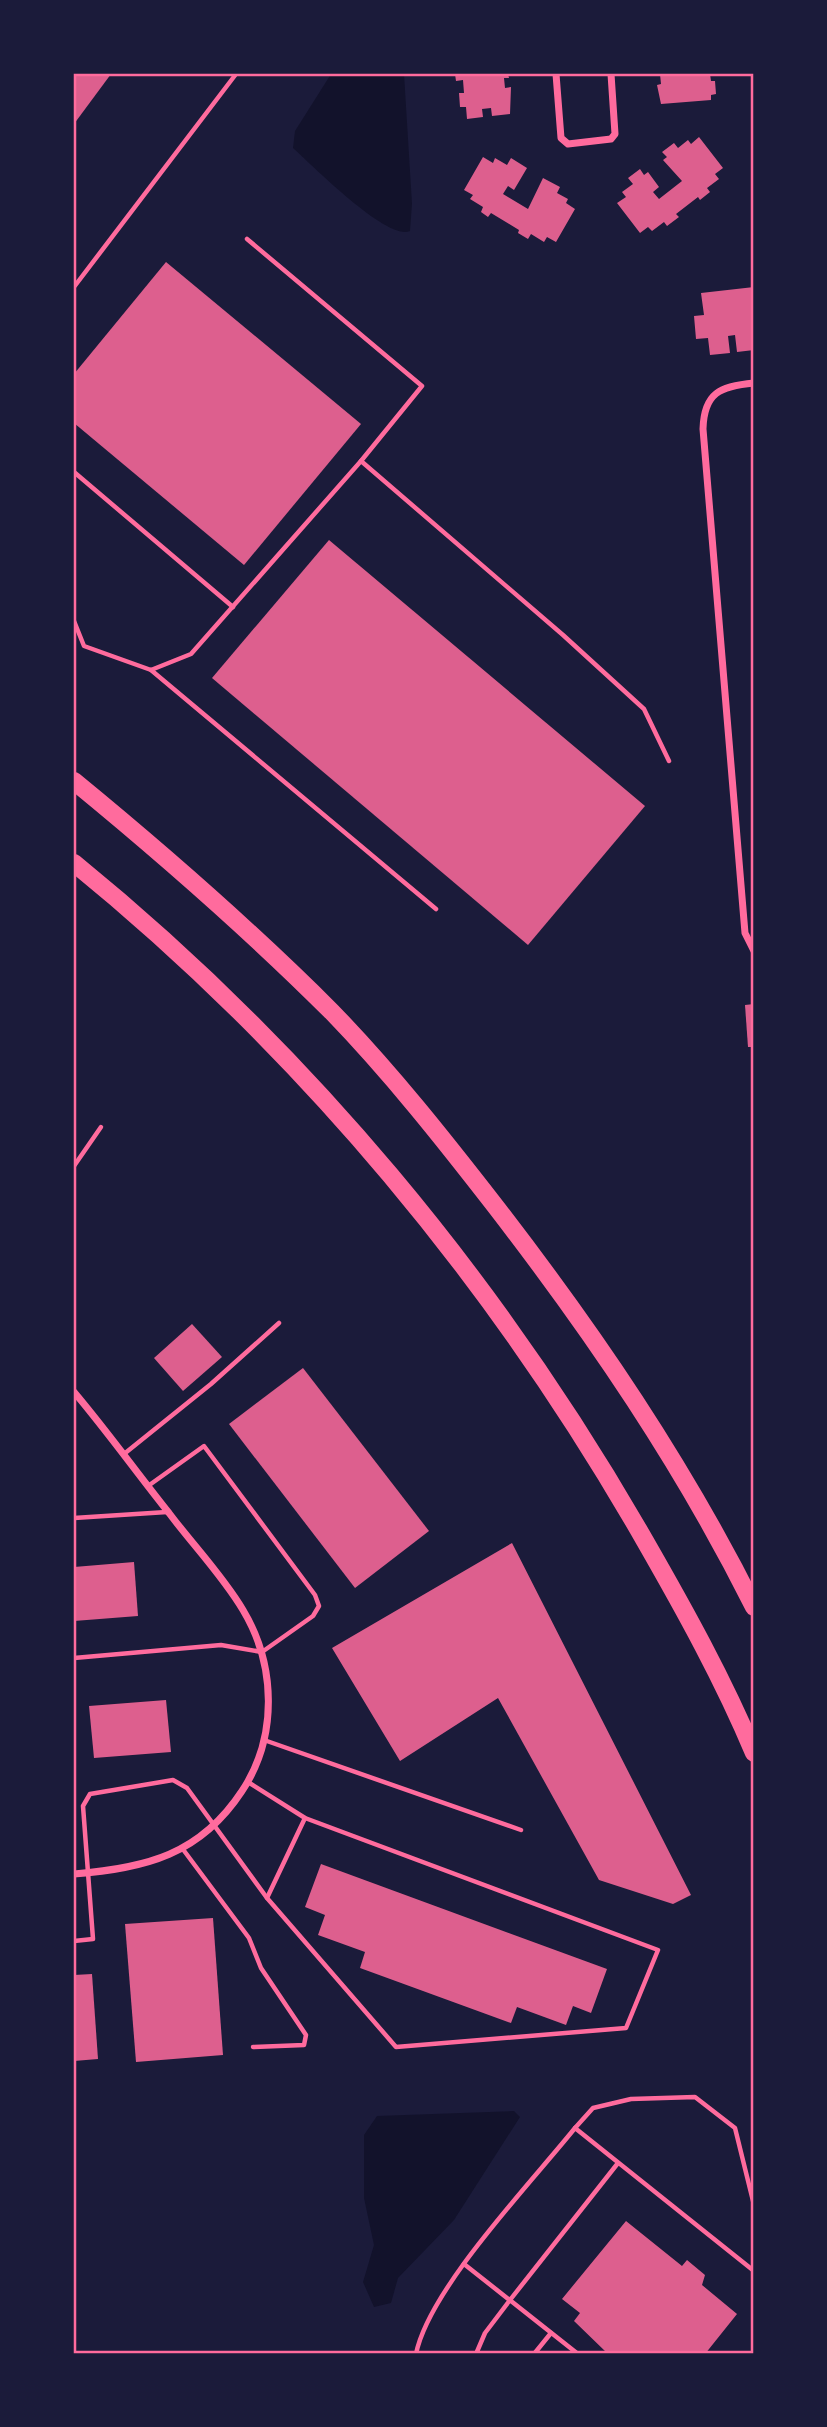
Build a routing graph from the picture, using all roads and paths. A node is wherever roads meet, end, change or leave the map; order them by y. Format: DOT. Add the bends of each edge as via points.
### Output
graph roads {
  1 [pos="236,74"];
  2 [pos="556,74"];
  3 [pos="611,74"];
  4 [pos="247,239"];
  5 [pos="74,287"];
  6 [pos="754,383"];
  7 [pos="361,461"];
  8 [pos="74,472"];
  9 [pos="233,607"];
  10 [pos="74,621"];
  11 [pos="151,670"];
  12 [pos="669,761"];
  13 [pos="74,781"];
  14 [pos="74,863"];
  15 [pos="436,909"];
  16 [pos="754,951"];
  17 [pos="101,1127"];
  18 [pos="74,1166"];
  19 [pos="279,1323"];
  20 [pos="74,1392"];
  21 [pos="123,1454"];
  22 [pos="148,1486"];
  23 [pos="167,1511"];
  24 [pos="74,1518"];
  25 [pos="754,1607"];
  26 [pos="262,1652"];
  27 [pos="74,1658"];
  28 [pos="264,1740"];
  29 [pos="754,1753"];
  30 [pos="248,1782"];
  31 [pos="305,1818"];
  32 [pos="214,1825"];
  33 [pos="521,1830"];
  34 [pos="183,1848"];
  35 [pos="88,1873"];
  36 [pos="74,1874"];
  37 [pos="267,1898"];
  38 [pos="74,1941"];
  39 [pos="253,2046"];
  40 [pos="575,2128"];
  41 [pos="618,2163"];
  42 [pos="754,2205"];
  43 [pos="464,2264"];
  44 [pos="754,2271"];
  45 [pos="510,2300"];
  46 [pos="551,2333"];
  47 [pos="416,2354"];
  48 [pos="476,2354"];
  49 [pos="534,2354"];
  50 [pos="578,2354"];
  1 -- 5 [label="lane"];
  2 -- 3 [label="street" via="560,135 568,144 611,139 615,134"];
  4 -- 7 [label="lane" via="422,386"];
  6 -- 16 [label="street" via="720,389 709,400 704,422 745,933"];
  7 -- 9 [label="lane"];
  7 -- 12 [label="lane" via="644,709"];
  8 -- 9 [label="lane"];
  9 -- 11 [label="lane" via="191,654"];
  10 -- 11 [label="lane" via="84,646"];
  11 -- 15 [label="lane"];
  13 -- 25 [label="highway" via="234,917 334,1014 429,1120 578,1313 673,1459"];
  14 -- 29 [label="highway" via="188,961 280,1051 449,1246 524,1347 616,1490 688,1616"];
  17 -- 18 [label="lane"];
  19 -- 21 [label="lane"];
  20 -- 21 [label="street"];
  21 -- 22 [label="street"];
  22 -- 23 [label="street"];
  22 -- 26 [label="lane" via="204,1446 315,1595 319,1606 313,1616"];
  23 -- 24 [label="lane"];
  23 -- 26 [label="street" via="240,1605"];
  26 -- 27 [label="lane" via="221,1645"];
  26 -- 28 [label="street" via="268,1713"];
  28 -- 30 [label="street"];
  28 -- 33 [label="lane"];
  30 -- 31 [label="lane"];
  30 -- 32 [label="street"];
  31 -- 37 [label="lane"];
  31 -- 37 [label="lane" via="657,1950 626,2028 396,2047"];
  32 -- 34 [label="street"];
  32 -- 35 [label="lane" via="187,1788 173,1780 90,1794 83,1806"];
  32 -- 37 [label="lane"];
  34 -- 35 [label="street" via="141,1866"];
  34 -- 39 [label="lane" via="250,1938 261,1968 306,2035 304,2045"];
  35 -- 36 [label="street"];
  35 -- 38 [label="lane" via="93,1939"];
  40 -- 41 [label="lane"];
  40 -- 42 [label="lane" via="593,2108 631,2099 695,2097 736,2129"];
  40 -- 43 [label="lane"];
  41 -- 44 [label="lane"];
  41 -- 45 [label="lane"];
  43 -- 45 [label="lane"];
  43 -- 47 [label="lane" via="420,2332"];
  45 -- 46 [label="lane"];
  45 -- 48 [label="lane" via="485,2333"];
  46 -- 49 [label="lane"];
  46 -- 50 [label="lane"];
}
